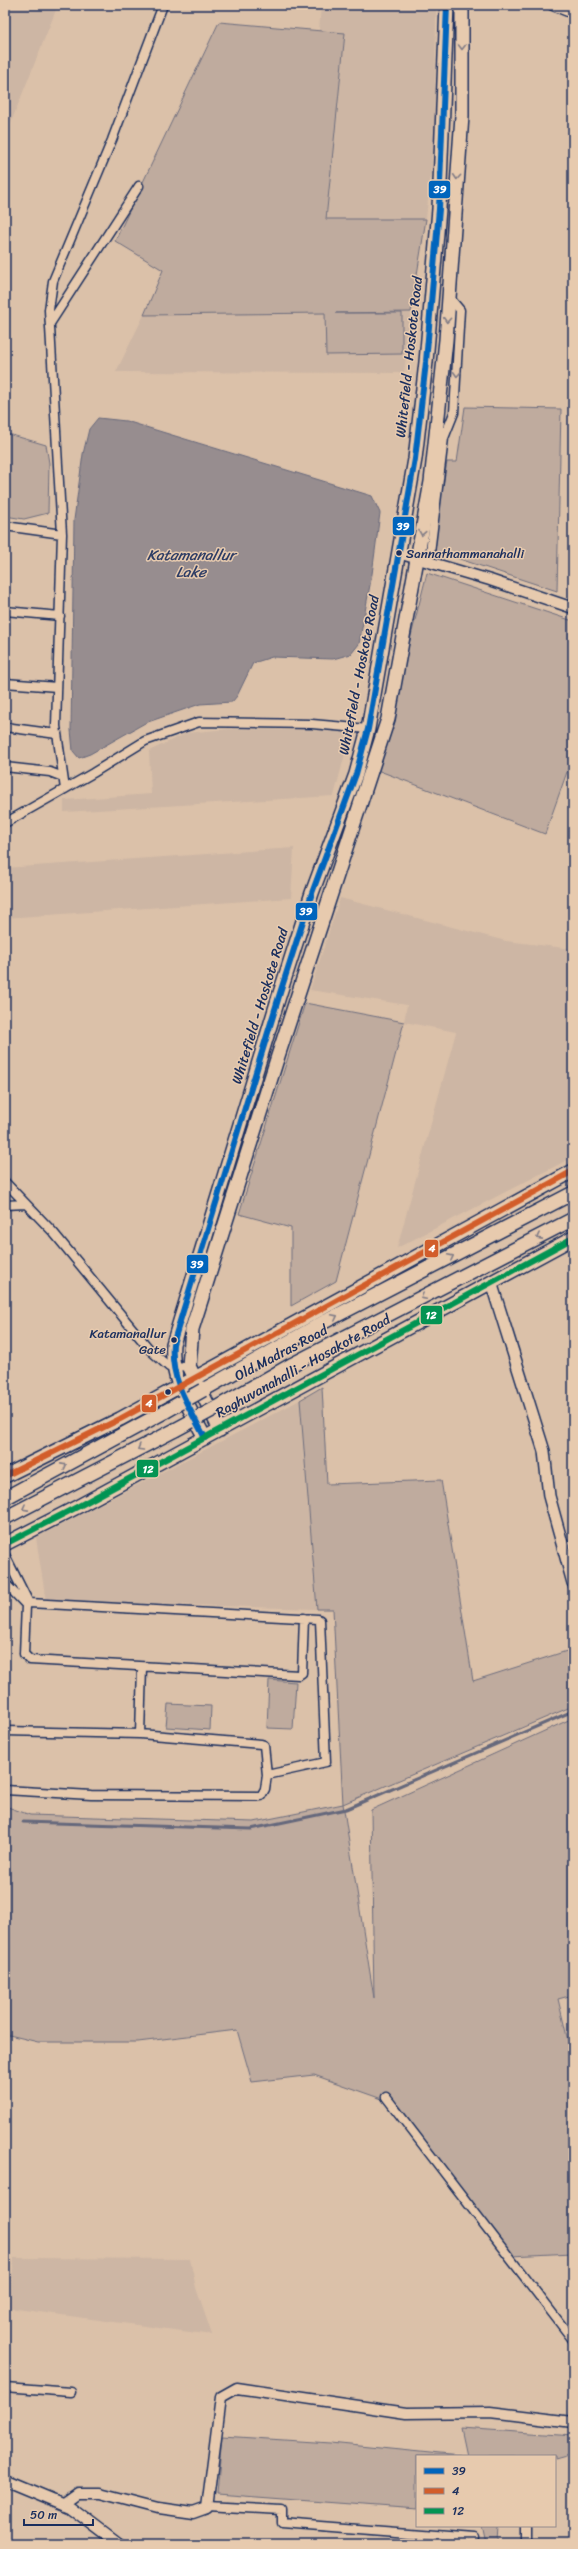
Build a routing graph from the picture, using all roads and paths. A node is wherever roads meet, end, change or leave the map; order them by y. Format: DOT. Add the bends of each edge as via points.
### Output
graph roads {
  1 [pos="163,5"];
  2 [pos="447,5"];
  3 [pos="553,5"];
  4 [pos="464,6"];
  5 [pos="573,13"];
  6 [pos="139,186"];
  7 [pos="50,322"];
  8 [pos="5,526"];
  9 [pos="62,534"];
  10 [pos="398,553"];
  11 [pos="423,560"];
  12 [pos="573,608"];
  13 [pos="5,611"];
  14 [pos="60,616"];
  15 [pos="5,683"];
  16 [pos="57,687"];
  17 [pos="5,727"];
  18 [pos="368,729"];
  19 [pos="57,734"];
  20 [pos="5,767"];
  21 [pos="63,777"];
  22 [pos="65,790"];
  23 [pos="349,794"];
  24 [pos="364,798"];
  25 [pos="5,823"];
  26 [pos="573,1171"];
  27 [pos="5,1182"];
  28 [pos="573,1193"];
  29 [pos="26,1204"];
  30 [pos="5,1205"];
  31 [pos="573,1219"];
  32 [pos="573,1238"];
  33 [pos="491,1282"];
  34 [pos="189,1366"];
  35 [pos="172,1368"];
  36 [pos="193,1379"];
  37 [pos="178,1387"];
  38 [pos="220,1430"];
  39 [pos="205,1438"];
  40 [pos="5,1476"];
  41 [pos="5,1498"];
  42 [pos="5,1518"];
  43 [pos="5,1544"];
  44 [pos="5,1555"];
  45 [pos="5,1583"];
  46 [pos="573,1583"];
  47 [pos="28,1604"];
  48 [pos="304,1618"];
  49 [pos="142,1667"];
  50 [pos="5,1731"];
  51 [pos="140,1734"];
  52 [pos="267,1774"];
  53 [pos="5,1790"];
  54 [pos="386,2096"];
  55 [pos="573,2340"];
  56 [pos="5,2387"];
  57 [pos="71,2392"];
  58 [pos="573,2422"];
  59 [pos="5,2480"];
  60 [pos="62,2503"];
  61 [pos="207,2506"];
  62 [pos="526,2527"];
  63 [pos="474,2538"];
  64 [pos="119,2544"];
  65 [pos="526,2544"];
  1 -- 7 [label="street" via="112,140 53,281"];
  2 -- 10 [label="main road, Whitefield - Hoskote Road" via="444,116 435,260 415,459"];
  3 -- 5 [label="street"];
  4 -- 11 [label="main road, one-way" via="462,116 449,298"];
  6 -- 7 [label="street"];
  7 -- 9 [label="street"];
  8 -- 9 [label="street"];
  9 -- 14 [label="street"];
  10 -- 11 [label="street"];
  10 -- 18 [label="main road, Whitefield - Hoskote Road"];
  11 -- 12 [label="street"];
  11 -- 24 [label="main road" via="385,732"];
  13 -- 14 [label="street"];
  14 -- 16 [label="street"];
  15 -- 16 [label="street"];
  16 -- 19 [label="street"];
  17 -- 19 [label="street"];
  18 -- 22 [label="street" via="312,724 199,722 145,741"];
  18 -- 23 [label="main road, Whitefield - Hoskote Road"];
  19 -- 21 [label="street"];
  20 -- 21 [label="street" via="50,772"];
  21 -- 22 [label="street"];
  22 -- 25 [label="street"];
  23 -- 24 [label="main road"];
  23 -- 35 [label="main road, Whitefield - Hoskote Road" via="312,893 204,1238 173,1344"];
  24 -- 34 [label="main road" via="278,1056 192,1329"];
  26 -- 36 [label="main road, Old Madras Road"];
  27 -- 29 [label="street"];
  41 -- 28 [label="main road, one-way, bridge" via="324,1322"];
  29 -- 30 [label="street"];
  29 -- 35 [label="street" via="150,1350"];
  31 -- 42 [label="main road, Old Madras Road, one-way, bridge" via="293,1364 175,1430"];
  32 -- 33 [label="main road, Raghuvanahalli - Hosakote Road"];
  33 -- 38 [label="main road, Raghuvanahalli - Hosakote Road"];
  33 -- 46 [label="main road" via="544,1451 549,1496"];
  34 -- 35 [label="street"];
  34 -- 36 [label="main road"];
  35 -- 37 [label="main road, Whitefield - Hoskote Road"];
  36 -- 37 [label="main road, Old Madras Road"];
  36 -- 38 [label="main road"];
  37 -- 39 [label="main road, Whitefield - Hoskote Road"];
  37 -- 40 [label="main road, Old Madras Road"];
  38 -- 39 [label="main road, Raghuvanahalli - Hosakote Road"];
  39 -- 43 [label="main road, Raghuvanahalli - Hosakote Road"];
  44 -- 47 [label="street"];
  45 -- 47 [label="street"];
  47 -- 48 [label="street"];
  47 -- 49 [label="street" via="24,1654 30,1660"];
  48 -- 49 [label="street" via="302,1673 299,1675"];
  48 -- 52 [label="street" via="320,1620 326,1762"];
  49 -- 51 [label="street"];
  50 -- 51 [label="street"];
  51 -- 52 [label="street" via="261,1744 264,1745"];
  52 -- 53 [label="street" via="265,1789 261,1796 99,1795"];
  54 -- 55 [label="street"];
  56 -- 57 [label="street"];
  58 -- 61 [label="street" via="490,2412 406,2413 237,2388 221,2398"];
  59 -- 60 [label="main road"];
  60 -- 61 [label="street" via="77,2492 100,2493 158,2508 193,2513"];
  60 -- 64 [label="main road"];
  61 -- 63 [label="street" via="282,2510 282,2523"];
  62 -- 65 [label="street"];
}
